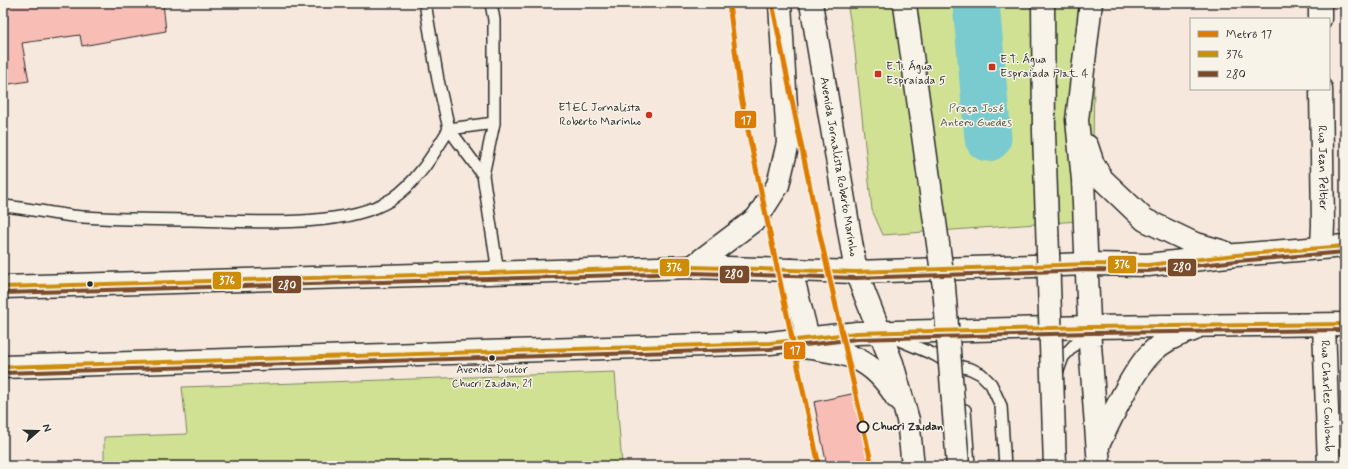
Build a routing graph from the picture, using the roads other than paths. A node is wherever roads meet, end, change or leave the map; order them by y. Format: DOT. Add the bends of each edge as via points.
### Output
graph roads {
  1 [pos="425,3"];
  2 [pos="491,3"];
  3 [pos="780,3"];
  4 [pos="812,3"];
  5 [pos="1043,3"];
  6 [pos="1091,3"];
  7 [pos="1320,3"];
  8 [pos="905,5"];
  9 [pos="1320,18"];
  10 [pos="1321,90"];
  11 [pos="1078,120"];
  12 [pos="494,123"];
  13 [pos="449,129"];
  14 [pos="483,175"];
  15 [pos="3,206"];
  16 [pos="1345,246"];
  17 [pos="1322,247"];
  18 [pos="1236,255"];
  19 [pos="1088,264"];
  20 [pos="692,267"];
  21 [pos="791,270"];
  22 [pos="498,272"];
  23 [pos="856,272"];
  24 [pos="3,287"];
  25 [pos="1335,325"];
  26 [pos="1215,326"];
  27 [pos="1090,327"];
  28 [pos="880,332"];
  29 [pos="808,338"];
  30 [pos="770,343"];
  31 [pos="950,364"];
  32 [pos="3,367"];
  33 [pos="908,420"];
  34 [pos="1098,456"];
  35 [pos="913,466"];
  36 [pos="958,466"];
  37 [pos="969,466"];
  38 [pos="1005,466"];
  39 [pos="1055,466"];
  40 [pos="1061,466"];
  41 [pos="1329,466"];
  1 -- 13 [label="lane"];
  2 -- 12 [label="lane" via="494,20"];
  3 -- 20 [label="main road" via="788,143 778,185 757,218"];
  4 -- 23 [label="main road, Avenida Jornalista Roberto Marinho"];
  5 -- 39 [label="main road, bridge" via="1044,132"];
  6 -- 11 [label="main road"];
  7 -- 9 [label="main road"];
  8 -- 31 [label="main road, bridge" via="944,287"];
  10 -- 17 [label="main road, Rua Jean Peltier"];
  11 -- 18 [label="main road" via="1093,164 1102,180 1145,220 1193,243"];
  11 -- 19 [label="main road"];
  12 -- 13 [label="lane"];
  12 -- 14 [label="lane"];
  13 -- 14 [label="lane"];
  13 -- 15 [label="lane" via="434,154 411,183 392,199 368,210 343,217 277,222 120,218 72,216"];
  14 -- 22 [label="lane"];
  16 -- 17 [label="main road"];
  17 -- 18 [label="main road"];
  18 -- 19 [label="main road" via="1148,265"];
  19 -- 23 [label="main road"];
  19 -- 27 [label="main road"];
  20 -- 21 [label="main road"];
  20 -- 22 [label="main road"];
  21 -- 23 [label="main road"];
  21 -- 29 [label="main road"];
  22 -- 24 [label="main road"];
  23 -- 28 [label="main road, Avenida Jornalista Roberto Marinho"];
  25 -- 26 [label="main road"];
  25 -- 41 [label="main road, Rua Charles Coulomb"];
  26 -- 27 [label="main road"];
  26 -- 34 [label="main road" via="1174,337 1152,351 1129,386"];
  27 -- 28 [label="main road"];
  27 -- 34 [label="main road"];
  27 -- 40 [label="lane" via="1063,357 1058,370"];
  28 -- 29 [label="main road"];
  28 -- 31 [label="lane"];
  28 -- 33 [label="main road, Avenida Jornalista Roberto Marinho" via="892,363"];
  29 -- 30 [label="main road"];
  30 -- 32 [label="main road"];
  30 -- 33 [label="main road" via="831,350 870,366 882,376 896,395"];
  31 -- 36 [label="main road, bridge"];
  31 -- 37 [label="lane" via="963,388"];
  31 -- 38 [label="lane" via="981,374 992,384 998,395 1002,406"];
  33 -- 35 [label="main road, Avenida Jornalista Roberto Marinho"];
}
